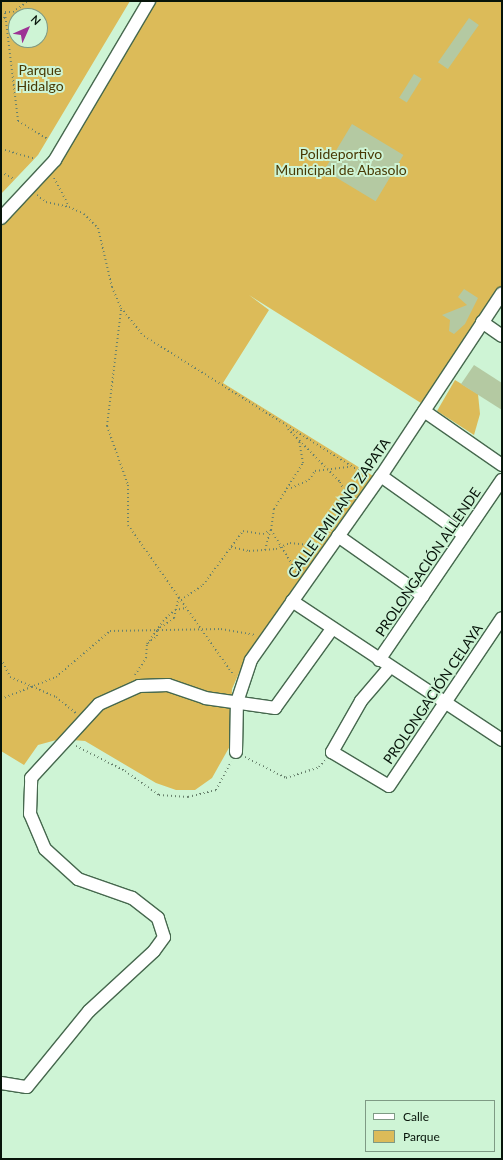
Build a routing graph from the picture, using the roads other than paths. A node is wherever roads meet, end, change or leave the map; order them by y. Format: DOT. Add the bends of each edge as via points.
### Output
graph roads {
  1 [pos="149,1"];
  2 [pos="1,218"];
  3 [pos="502,293"];
  4 [pos="482,322"];
  5 [pos="502,336"];
  6 [pos="424,411"];
  7 [pos="502,465"];
  8 [pos="379,478"];
  9 [pos="502,480"];
  10 [pos="464,535"];
  11 [pos="338,536"];
  12 [pos="423,596"];
  13 [pos="292,601"];
  14 [pos="502,618"];
  15 [pos="332,629"];
  16 [pos="379,660"];
  17 [pos="390,667"];
  18 [pos="237,702"];
  19 [pos="446,702"];
  20 [pos="502,740"];
  21 [pos="236,752"];
  22 [pos="1,1083"];
  1 -- 2 [label="street" via="55,160"];
  3 -- 4 [label="street, CALLE EMILIANO ZAPATA"];
  4 -- 5 [label="street"];
  4 -- 6 [label="street, CALLE EMILIANO ZAPATA"];
  6 -- 7 [label="street"];
  6 -- 8 [label="street, CALLE EMILIANO ZAPATA"];
  8 -- 10 [label="street"];
  8 -- 11 [label="street, CALLE EMILIANO ZAPATA"];
  9 -- 10 [label="street, PROLONGACIÓN ALLENDE"];
  10 -- 12 [label="street, PROLONGACIÓN ALLENDE"];
  11 -- 12 [label="street"];
  11 -- 13 [label="street, CALLE EMILIANO ZAPATA"];
  12 -- 16 [label="street, PROLONGACIÓN ALLENDE"];
  13 -- 15 [label="street"];
  13 -- 18 [label="street, CALLE EMILIANO ZAPATA" via="251,660"];
  14 -- 19 [label="street, PROLONGACIÓN CELAYA"];
  15 -- 16 [label="street"];
  15 -- 18 [label="street" via="275,708"];
  16 -- 17 [label="street"];
  17 -- 19 [label="street"];
  17 -- 19 [label="street, PROLONGACIÓN CELAYA" via="361,701 332,752 389,786"];
  18 -- 21 [label="street, CALLE EMILIANO ZAPATA"];
  18 -- 22 [label="street" via="205,698 168,685 129,689 99,704 31,778 30,814 45,849 78,879 132,898 158,918 164,937 154,951 89,1011 27,1087"];
  19 -- 20 [label="street"];
}
